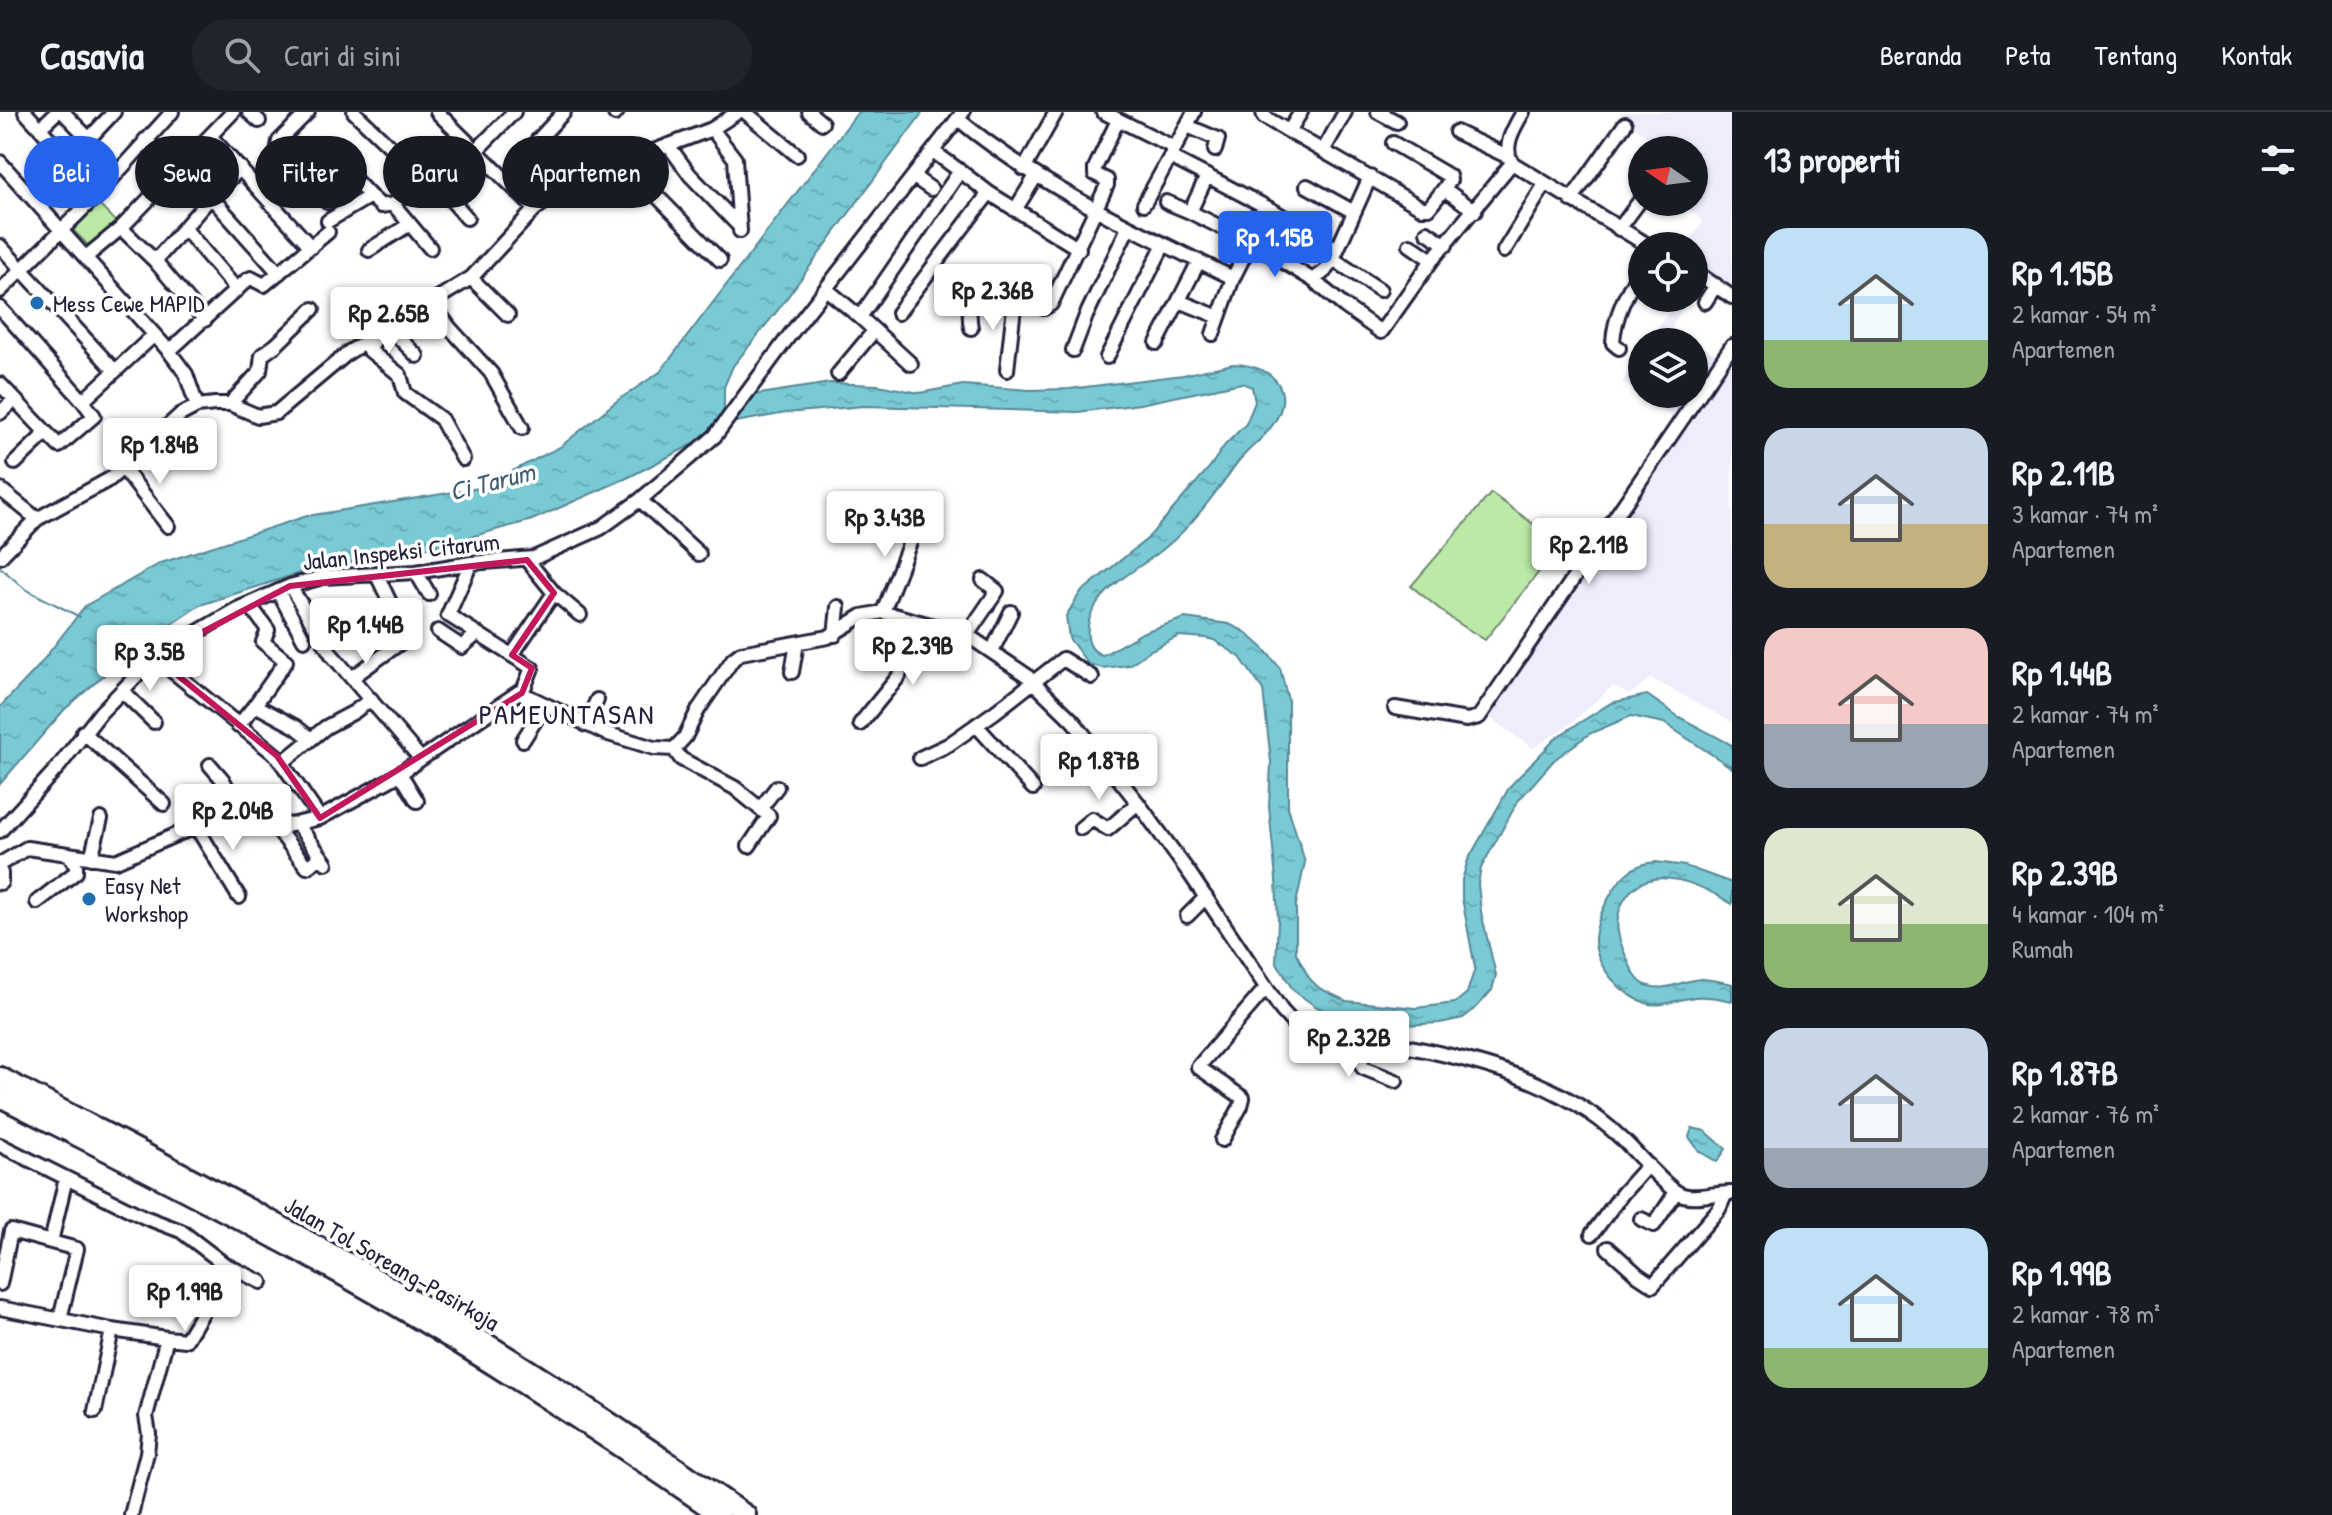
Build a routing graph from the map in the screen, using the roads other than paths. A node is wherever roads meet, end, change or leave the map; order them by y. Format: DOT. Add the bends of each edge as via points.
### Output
graph roads {
  1 [pos="25,112"];
  2 [pos="57,112"];
  3 [pos="63,112"];
  4 [pos="114,112"];
  5 [pos="171,112"];
  6 [pos="233,112"];
  7 [pos="308,112"];
  8 [pos="354,112"];
  9 [pos="437,112"];
  10 [pos="514,112"];
  11 [pos="564,112"];
  12 [pos="738,112"];
  13 [pos="745,112"];
  14 [pos="809,112"];
  15 [pos="1056,112"];
  16 [pos="1103,112"];
  17 [pos="1194,112"];
  18 [pos="1263,112"];
  19 [pos="1301,112"];
  20 [pos="1345,112"];
  21 [pos="1378,112"];
  22 [pos="1523,112"];
  23 [pos="960,115"];
  24 [pos="1118,120"];
  25 [pos="1397,122"];
  26 [pos="822,123"];
  27 [pos="1625,124"];
  28 [pos="1187,126"];
  29 [pos="40,128"];
  30 [pos="712,129"];
  31 [pos="1289,131"];
  32 [pos="1456,132"];
  33 [pos="47,136"];
  34 [pos="86,136"];
  35 [pos="92,136"];
  36 [pos="149,136"];
  37 [pos="210,136"];
  38 [pos="285,136"];
  39 [pos="384,136"];
  40 [pos="460,136"];
  41 [pos="542,136"];
  42 [pos="486,141"];
  43 [pos="1393,143"];
  44 [pos="669,145"];
  45 [pos="669,146"];
  46 [pos="1215,150"];
  47 [pos="1323,151"];
  48 [pos="135,152"];
  49 [pos="934,152"];
  50 [pos="1173,152"];
  51 [pos="797,155"];
  52 [pos="1511,160"];
  53 [pos="0,162"];
  54 [pos="486,162"];
  55 [pos="241,168"];
  56 [pos="1024,169"];
  57 [pos="119,170"];
  58 [pos="960,171"];
  59 [pos="1036,176"];
  60 [pos="1207,176"];
  61 [pos="914,177"];
  62 [pos="1370,177"];
  63 [pos="1545,184"];
  64 [pos="1307,186"];
  65 [pos="931,189"];
  66 [pos="1444,189"];
  67 [pos="367,193"];
  68 [pos="989,193"];
  69 [pos="370,196"];
  70 [pos="1571,200"];
  71 [pos="1166,202"];
  72 [pos="1144,204"];
  73 [pos="383,206"];
  74 [pos="84,208"];
  75 [pos="141,208"];
  76 [pos="202,208"];
  77 [pos="221,208"];
  78 [pos="396,208"];
  79 [pos="459,208"];
  80 [pos="669,208"];
  81 [pos="535,209"];
  82 [pos="1015,210"];
  83 [pos="1097,210"];
  84 [pos="1475,211"];
  85 [pos="1190,212"];
  86 [pos="1354,212"];
  87 [pos="1629,216"];
  88 [pos="467,218"];
  89 [pos="410,224"];
  90 [pos="121,228"];
  91 [pos="1128,228"];
  92 [pos="185,229"];
  93 [pos="1619,229"];
  94 [pos="62,231"];
  95 [pos="1427,232"];
  96 [pos="1628,234"];
  97 [pos="1251,242"];
  98 [pos="1410,245"];
  99 [pos="1446,245"];
  100 [pos="0,246"];
  101 [pos="1163,246"];
  102 [pos="311,247"];
  103 [pos="430,248"];
  104 [pos="1079,249"];
  105 [pos="369,250"];
  106 [pos="1504,251"];
  107 [pos="1335,254"];
  108 [pos="86,257"];
  109 [pos="720,260"];
  110 [pos="1432,260"];
  111 [pos="155,261"];
  112 [pos="1199,261"];
  113 [pos="22,269"];
  114 [pos="279,273"];
  115 [pos="471,278"];
  116 [pos="1233,278"];
  117 [pos="1313,280"];
  118 [pos="1708,280"];
  119 [pos="1716,285"];
  120 [pos="826,289"];
  121 [pos="237,290"];
  122 [pos="1380,290"];
  123 [pos="1628,290"];
  124 [pos="0,291"];
  125 [pos="1708,297"];
  126 [pos="1732,297"];
  127 [pos="1015,298"];
  128 [pos="1179,301"];
  129 [pos="432,303"];
  130 [pos="0,308"];
  131 [pos="313,309"];
  132 [pos="898,313"];
  133 [pos="508,315"];
  134 [pos="860,317"];
  135 [pos="1219,317"];
  136 [pos="205,320"];
  137 [pos="971,328"];
  138 [pos="383,331"];
  139 [pos="874,331"];
  140 [pos="1213,334"];
  141 [pos="154,335"];
  142 [pos="1157,343"];
  143 [pos="1732,346"];
  144 [pos="1619,348"];
  145 [pos="1073,350"];
  146 [pos="169,351"];
  147 [pos="417,356"];
  148 [pos="1107,357"];
  149 [pos="911,364"];
  150 [pos="1007,370"];
  151 [pos="115,371"];
  152 [pos="838,374"];
  153 [pos="0,384"];
  154 [pos="14,400"];
  155 [pos="83,401"];
  156 [pos="230,404"];
  157 [pos="197,406"];
  158 [pos="0,413"];
  159 [pos="522,428"];
  160 [pos="46,433"];
  161 [pos="463,459"];
  162 [pos="15,463"];
  163 [pos="123,468"];
  164 [pos="0,489"];
  165 [pos="640,500"];
  166 [pos="37,519"];
  167 [pos="919,519"];
  168 [pos="168,526"];
  169 [pos="699,554"];
  170 [pos="0,557"];
  171 [pos="527,560"];
  172 [pos="471,563"];
  173 [pos="416,572"];
  174 [pos="376,573"];
  175 [pos="983,580"];
  176 [pos="284,588"];
  177 [pos="554,593"];
  178 [pos="429,594"];
  179 [pos="249,604"];
  180 [pos="838,607"];
  181 [pos="883,612"];
  182 [pos="1011,612"];
  183 [pos="580,615"];
  184 [pos="920,622"];
  185 [pos="438,631"];
  186 [pos="477,634"];
  187 [pos="835,635"];
  188 [pos="967,635"];
  189 [pos="304,640"];
  190 [pos="797,643"];
  191 [pos="992,651"];
  192 [pos="512,655"];
  193 [pos="155,657"];
  194 [pos="792,672"];
  195 [pos="353,677"];
  196 [pos="1092,677"];
  197 [pos="1035,683"];
  198 [pos="122,691"];
  199 [pos="522,693"];
  200 [pos="371,699"];
  201 [pos="597,700"];
  202 [pos="255,705"];
  203 [pos="545,705"];
  204 [pos="1395,708"];
  205 [pos="154,722"];
  206 [pos="860,724"];
  207 [pos="586,725"];
  208 [pos="976,725"];
  209 [pos="238,726"];
  210 [pos="83,732"];
  211 [pos="311,739"];
  212 [pos="523,740"];
  213 [pos="674,749"];
  214 [pos="920,758"];
  215 [pos="421,759"];
  216 [pos="283,762"];
  217 [pos="210,765"];
  218 [pos="400,773"];
  219 [pos="777,787"];
  220 [pos="1033,788"];
  221 [pos="417,801"];
  222 [pos="1138,803"];
  223 [pos="164,804"];
  224 [pos="760,809"];
  225 [pos="243,817"];
  226 [pos="320,818"];
  227 [pos="101,819"];
  228 [pos="292,824"];
  229 [pos="197,828"];
  230 [pos="1081,828"];
  231 [pos="0,831"];
  232 [pos="749,846"];
  233 [pos="70,856"];
  234 [pos="91,858"];
  235 [pos="2,871"];
  236 [pos="239,897"];
  237 [pos="1206,897"];
  238 [pos="37,902"];
  239 [pos="1187,916"];
  240 [pos="1266,988"];
  241 [pos="1366,1039"];
  242 [pos="0,1077"];
  243 [pos="1396,1081"];
  244 [pos="0,1097"];
  245 [pos="1222,1140"];
  246 [pos="0,1145"];
  247 [pos="1648,1165"];
  248 [pos="66,1178"];
  249 [pos="1676,1192"];
  250 [pos="1729,1193"];
  251 [pos="1641,1219"];
  252 [pos="5,1230"];
  253 [pos="1592,1234"];
  254 [pos="51,1242"];
  255 [pos="1608,1248"];
  256 [pos="230,1267"];
  257 [pos="261,1282"];
  258 [pos="0,1284"];
  259 [pos="0,1308"];
  260 [pos="60,1319"];
  261 [pos="112,1330"];
  262 [pos="167,1338"];
  263 [pos="95,1411"];
  264 [pos="131,1515"];
  265 [pos="720,1515"];
  266 [pos="746,1515"];
  1 -- 29 [label="street"];
  2 -- 29 [label="street"];
  3 -- 34 [label="street"];
  4 -- 35 [label="street"];
  5 -- 36 [label="street"];
  6 -- 37 [label="street"];
  7 -- 38 [label="street"];
  8 -- 39 [label="street"];
  9 -- 40 [label="street"];
  10 -- 42 [label="street"];
  11 -- 41 [label="street"];
  12 -- 30 [label="street"];
  13 -- 51 [label="street"];
  14 -- 26 [label="street"];
  15 -- 56 [label="street"];
  16 -- 24 [label="street"];
  17 -- 28 [label="street"];
  18 -- 31 [label="street"];
  19 -- 31 [label="street"];
  20 -- 47 [label="street"];
  21 -- 25 [label="street"];
  22 -- 52 [label="street" via="1509,139"];
  23 -- 49 [label="street, Jalan Inspeksi Citarum"];
  23 -- 56 [label="street"];
  24 -- 50 [label="street"];
  24 -- 83 [label="street" via="1095,168 1108,183"];
  27 -- 70 [label="street"];
  28 -- 46 [label="street" via="1218,139"];
  28 -- 50 [label="street"];
  29 -- 33 [label="street"];
  30 -- 44 [label="street"];
  30 -- 45 [label="street" via="735,159 740,228"];
  31 -- 47 [label="street"];
  32 -- 52 [label="street"];
  43 -- 66 [label="street" via="1449,176"];
  47 -- 62 [label="street"];
  48 -- 57 [label="street"];
  49 -- 58 [label="street"];
  49 -- 61 [label="street, Jalan Inspeksi Citarum"];
  50 -- 60 [label="street"];
  50 -- 72 [label="street"];
  52 -- 63 [label="street"];
  52 -- 84 [label="street"];
  53 -- 94 [label="street"];
  54 -- 81 [label="street"];
  55 -- 102 [label="street"];
  56 -- 59 [label="street"];
  58 -- 68 [label="street"];
  58 -- 134 [label="street"];
  59 -- 82 [label="street"];
  59 -- 83 [label="street"];
  60 -- 85 [label="street"];
  60 -- 107 [label="street" via="1272,210"];
  61 -- 65 [label="street"];
  61 -- 120 [label="street, Jalan Inspeksi Citarum"];
  62 -- 66 [label="street" via="1422,208 1433,205"];
  62 -- 86 [label="street"];
  63 -- 70 [label="street"];
  63 -- 106 [label="street"];
  64 -- 86 [label="street"];
  66 -- 84 [label="street"];
  67 -- 69 [label="street"];
  68 -- 82 [label="street"];
  68 -- 132 [label="street" via="936,253"];
  69 -- 73 [label="street"];
  69 -- 102 [label="street" via="328,226"];
  70 -- 93 [label="street"];
  71 -- 85 [label="street"];
  74 -- 94 [label="street"];
  75 -- 90 [label="street"];
  76 -- 92 [label="street"];
  77 -- 114 [label="street"];
  78 -- 89 [label="street"];
  79 -- 88 [label="street"];
  80 -- 109 [label="street"];
  81 -- 115 [label="street"];
  82 -- 104 [label="street"];
  83 -- 91 [label="street"];
  83 -- 104 [label="street"];
  84 -- 99 [label="street"];
  85 -- 97 [label="street"];
  86 -- 107 [label="street"];
  87 -- 93 [label="street"];
  89 -- 103 [label="street"];
  89 -- 105 [label="street"];
  90 -- 108 [label="street"];
  90 -- 111 [label="street"];
  91 -- 101 [label="street"];
  91 -- 145 [label="street"];
  92 -- 111 [label="street"];
  92 -- 121 [label="street"];
  93 -- 96 [label="street"];
  94 -- 108 [label="street"];
  94 -- 113 [label="street"];
  95 -- 99 [label="street"];
  97 -- 116 [label="street"];
  97 -- 117 [label="street"];
  98 -- 110 [label="street"];
  99 -- 110 [label="street"];
  100 -- 113 [label="street"];
  101 -- 112 [label="street"];
  101 -- 148 [label="street"];
  102 -- 114 [label="street"];
  104 -- 127 [label="street" via="1048,308"];
  107 -- 117 [label="street"];
  107 -- 122 [label="street"];
  108 -- 141 [label="street"];
  110 -- 117 [label="street" via="1381,332"];
  111 -- 136 [label="street"];
  112 -- 116 [label="street"];
  112 -- 128 [label="street"];
  113 -- 124 [label="street"];
  113 -- 151 [label="street"];
  114 -- 121 [label="street" via="264,285 251,278"];
  115 -- 129 [label="street"];
  115 -- 133 [label="street"];
  116 -- 135 [label="street"];
  118 -- 119 [label="street"];
  119 -- 125 [label="street"];
  119 -- 126 [label="street"];
  120 -- 134 [label="street"];
  120 -- 165 [label="street, Jalan Inspeksi Citarum" via="719,432"];
  121 -- 136 [label="street"];
  123 -- 144 [label="street" via="1614,331 1613,343"];
  127 -- 137 [label="street" via="981,290 968,311"];
  127 -- 150 [label="street"];
  128 -- 135 [label="street"];
  128 -- 142 [label="street"];
  129 -- 138 [label="street"];
  129 -- 159 [label="street" via="491,373"];
  130 -- 155 [label="street"];
  131 -- 156 [label="street" via="262,355 260,371"];
  134 -- 139 [label="street"];
  135 -- 140 [label="street"];
  136 -- 146 [label="street"];
  138 -- 147 [label="street"];
  138 -- 156 [label="street" via="349,352 276,413 258,416"];
  138 -- 161 [label="street" via="369,350 400,375 405,393 441,419"];
  139 -- 149 [label="street"];
  139 -- 152 [label="street"];
  141 -- 146 [label="street"];
  141 -- 151 [label="street"];
  143 -- 204 [label="street" via="1479,717 1467,720"];
  146 -- 157 [label="street" via="186,374"];
  151 -- 155 [label="street"];
  153 -- 154 [label="street"];
  154 -- 158 [label="street"];
  154 -- 160 [label="street"];
  155 -- 160 [label="street" via="94,416 63,445 56,445"];
  156 -- 157 [label="street"];
  157 -- 163 [label="street" via="180,415"];
  160 -- 162 [label="street"];
  163 -- 166 [label="street"];
  163 -- 168 [label="street"];
  164 -- 166 [label="street"];
  165 -- 169 [label="street"];
  165 -- 171 [label="street, Jalan Inspeksi Citarum" via="601,528"];
  166 -- 170 [label="street"];
  167 -- 181 [label="street"];
  171 -- 172 [label="street, Jalan Inspeksi Citarum"];
  171 -- 177 [label="street"];
  172 -- 173 [label="street, Jalan Inspeksi Citarum"];
  172 -- 186 [label="street" via="448,615"];
  173 -- 174 [label="street, Jalan Inspeksi Citarum"];
  173 -- 178 [label="street"];
  174 -- 176 [label="street, Jalan Inspeksi Citarum" via="323,577"];
  174 -- 195 [label="street" via="407,639"];
  175 -- 188 [label="street" via="997,591"];
  176 -- 179 [label="street, Jalan Inspeksi Citarum"];
  176 -- 189 [label="street"];
  176 -- 195 [label="street"];
  177 -- 183 [label="street"];
  177 -- 192 [label="street"];
  179 -- 193 [label="street, Jalan Inspeksi Citarum"];
  179 -- 202 [label="street" via="268,630 263,642 286,661"];
  180 -- 187 [label="street"];
  181 -- 184 [label="street"];
  181 -- 187 [label="street" via="857,619"];
  182 -- 191 [label="street"];
  184 -- 188 [label="street"];
  184 -- 206 [label="street" via="899,676"];
  185 -- 186 [label="street" via="462,647"];
  186 -- 192 [label="street"];
  187 -- 190 [label="street"];
  188 -- 191 [label="street"];
  190 -- 194 [label="street"];
  190 -- 213 [label="street" via="736,655"];
  191 -- 197 [label="street"];
  192 -- 199 [label="street" via="532,668"];
  193 -- 198 [label="street, Jalan Inspeksi Citarum"];
  193 -- 209 [label="street"];
  195 -- 200 [label="street"];
  196 -- 197 [label="street" via="1063,659"];
  197 -- 208 [label="street"];
  197 -- 222 [label="street" via="1073,721"];
  198 -- 205 [label="street"];
  198 -- 210 [label="street, Jalan Inspeksi Citarum"];
  199 -- 203 [label="street"];
  199 -- 215 [label="street"];
  200 -- 211 [label="street"];
  200 -- 215 [label="street"];
  201 -- 207 [label="street"];
  202 -- 209 [label="street"];
  202 -- 211 [label="street"];
  203 -- 207 [label="street"];
  203 -- 212 [label="street"];
  207 -- 213 [label="street" via="654,748"];
  208 -- 214 [label="street"];
  208 -- 220 [label="street"];
  209 -- 216 [label="street"];
  210 -- 223 [label="street"];
  210 -- 231 [label="street, Jalan Inspeksi Citarum"];
  211 -- 216 [label="street"];
  213 -- 224 [label="street" via="681,759 735,788"];
  215 -- 218 [label="street"];
  216 -- 226 [label="street"];
  217 -- 225 [label="street"];
  218 -- 221 [label="street"];
  218 -- 226 [label="street"];
  219 -- 224 [label="street"];
  222 -- 230 [label="street" via="1108,829 1092,819"];
  222 -- 237 [label="street"];
  224 -- 232 [label="street" via="770,819"];
  225 -- 228 [label="street"];
  225 -- 229 [label="street"];
  226 -- 228 [label="street"];
  227 -- 234 [label="street"];
  228 -- 228 [label="street" via="324,860 307,867 281,834"];
  229 -- 234 [label="street" via="116,861"];
  229 -- 236 [label="street"];
  233 -- 234 [label="street"];
  233 -- 235 [label="street" via="27,848"];
  233 -- 238 [label="street" via="76,872"];
  237 -- 239 [label="street"];
  237 -- 240 [label="street"];
  240 -- 241 [label="street" via="1306,1033"];
  240 -- 245 [label="street" via="1198,1067 1243,1098"];
  241 -- 243 [label="street" via="1361,1066"];
  241 -- 247 [label="street" via="1533,1082 1595,1117"];
  242 -- 266 [label="highway, Jalan Tol Soreang–Pasirkoja" via="410,1299 561,1390"];
  244 -- 265 [label="highway, Jalan Tol Soreang–Pasirkoja" via="392,1304 581,1420"];
  246 -- 248 [label="street"];
  247 -- 249 [label="street"];
  247 -- 253 [label="street"];
  248 -- 254 [label="street"];
  248 -- 256 [label="street" via="181,1231"];
  249 -- 250 [label="street"];
  249 -- 251 [label="street" via="1654,1225"];
  250 -- 255 [label="street" via="1653,1285"];
  252 -- 254 [label="street"];
  252 -- 258 [label="street"];
  254 -- 260 [label="street" via="77,1249"];
  256 -- 257 [label="street"];
  256 -- 262 [label="street" via="186,1340"];
  259 -- 260 [label="street"];
  260 -- 261 [label="street"];
  261 -- 262 [label="street"];
  261 -- 263 [label="street"];
  262 -- 264 [label="street" via="146,1416 147,1453"];
}
